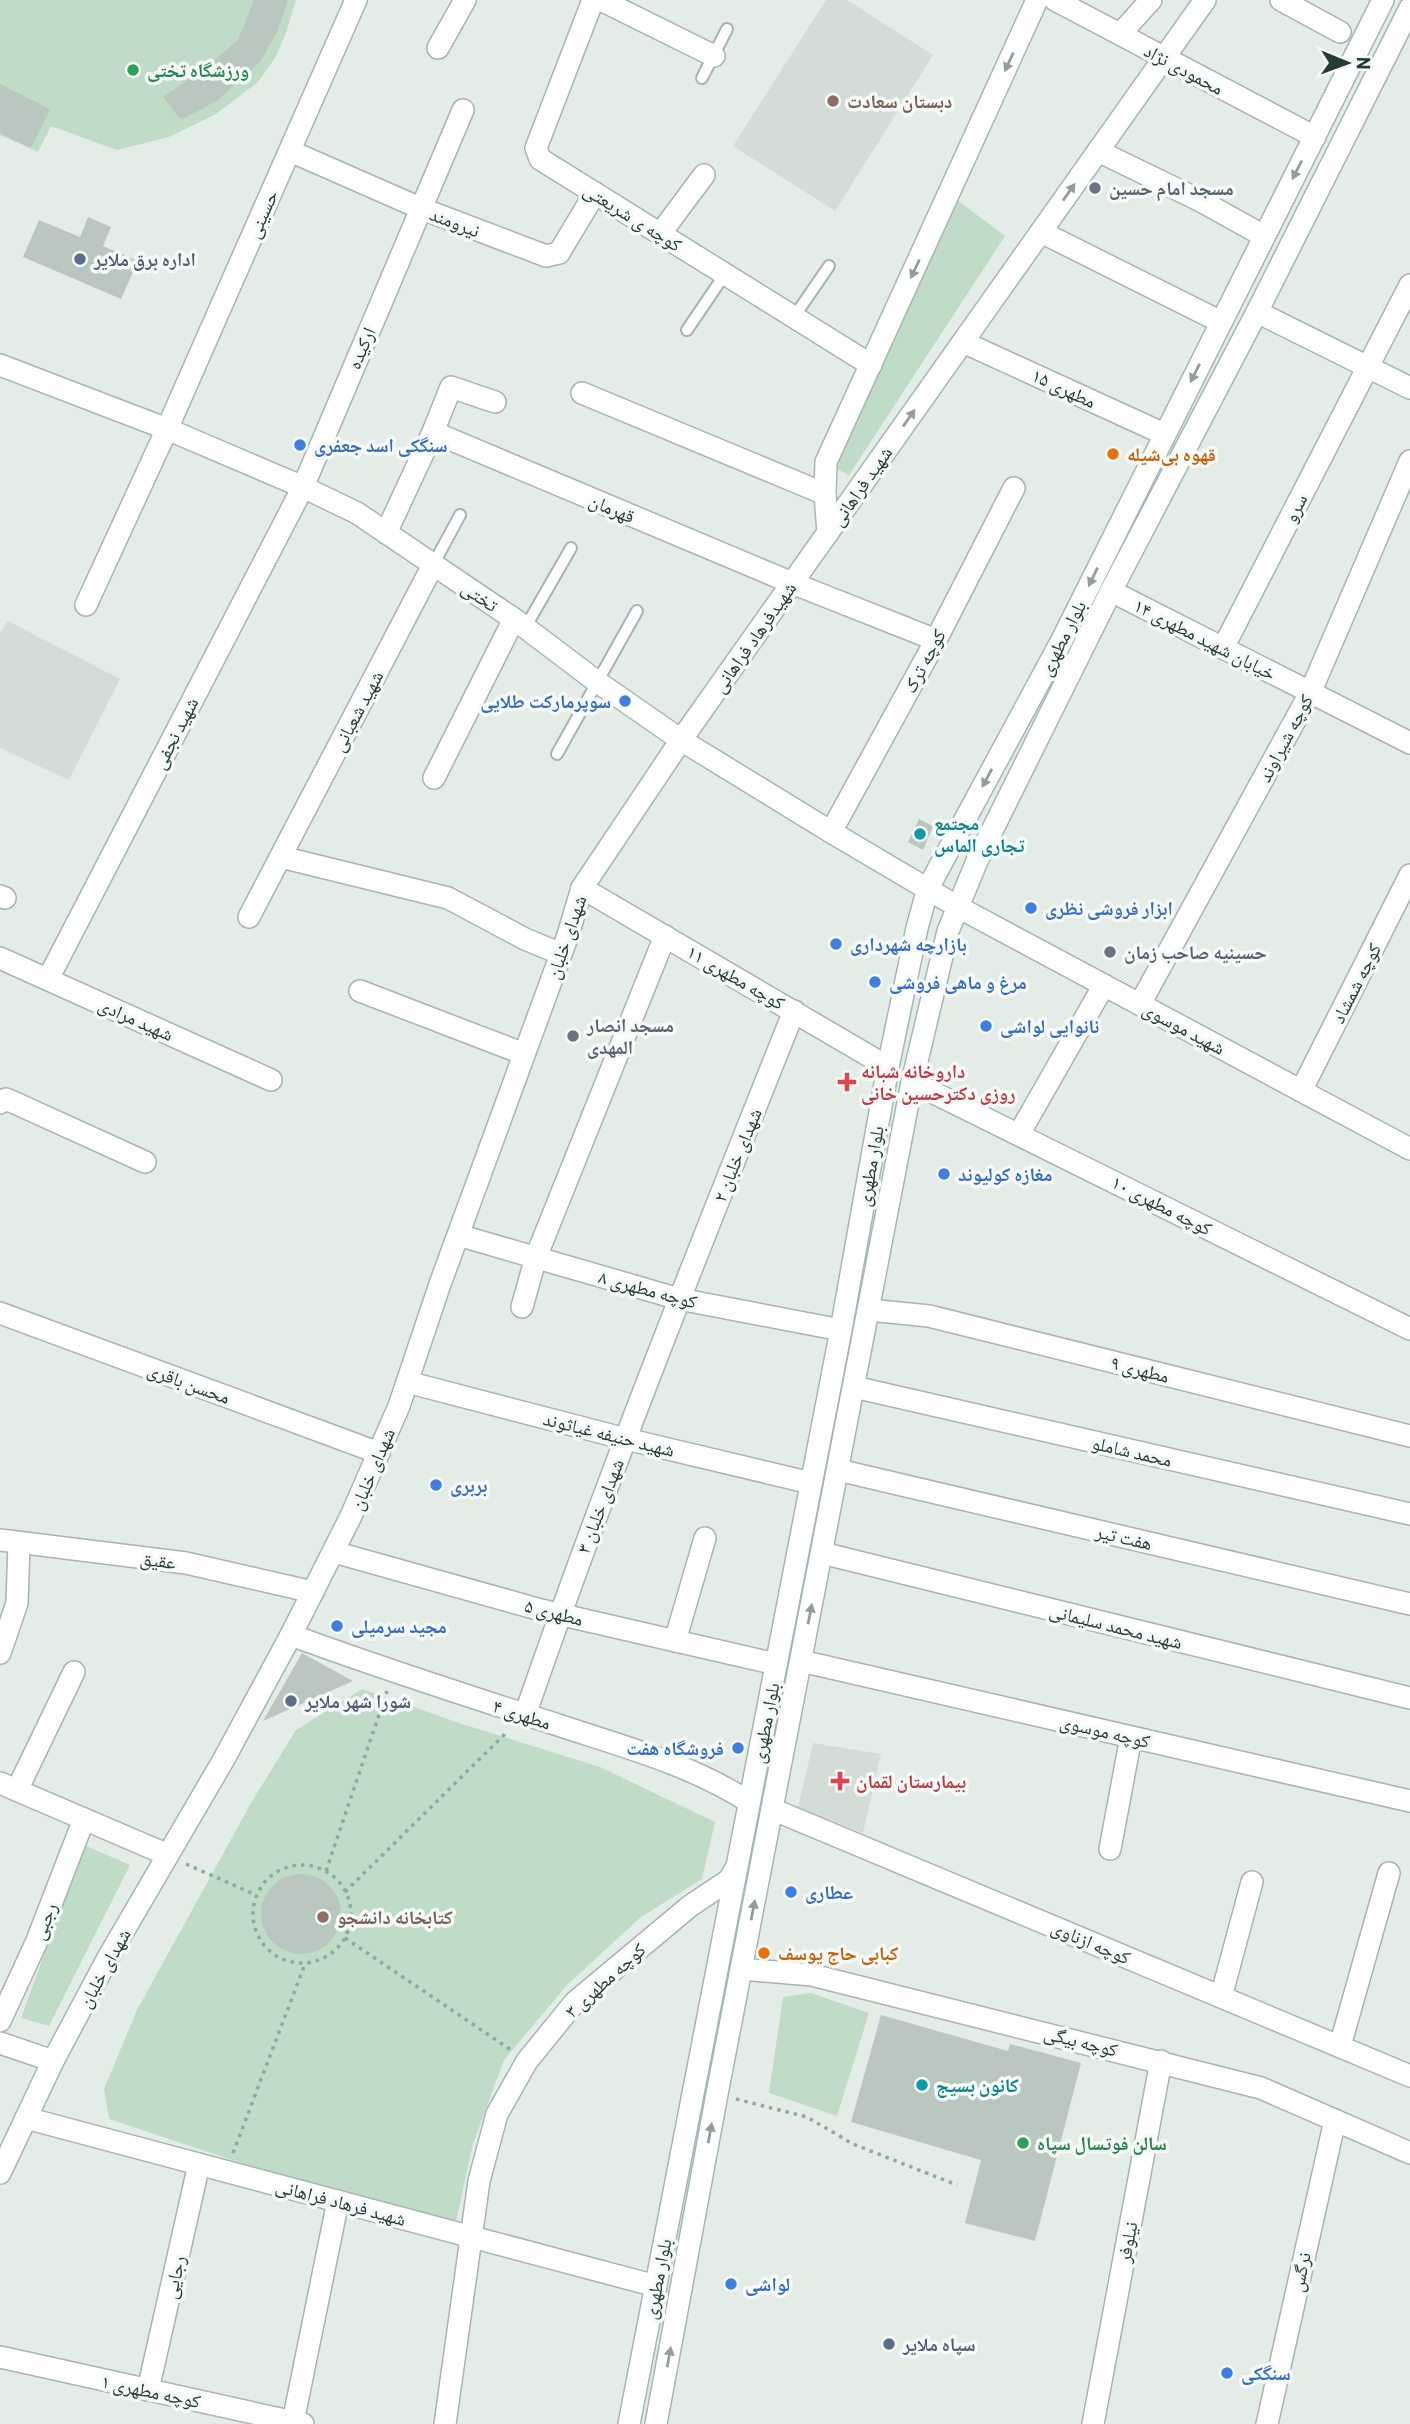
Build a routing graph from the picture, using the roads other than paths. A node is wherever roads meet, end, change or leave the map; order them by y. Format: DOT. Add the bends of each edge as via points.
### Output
graph roads {
  1 [pos="356,0"];
  2 [pos="465,0"];
  3 [pos="593,0"];
  4 [pos="601,0"];
  5 [pos="1037,0"];
  6 [pos="1055,0"];
  7 [pos="1151,0"];
  8 [pos="1205,0"];
  9 [pos="1281,0"];
  10 [pos="1383,0"];
  11 [pos="1409,7"];
  12 [pos="727,29"];
  13 [pos="1340,32"];
  14 [pos="1120,34"];
  15 [pos="438,48"];
  16 [pos="714,56"];
  17 [pos="1164,59"];
  18 [pos="702,78"];
  19 [pos="463,110"];
  20 [pos="1315,137"];
  21 [pos="290,151"];
  22 [pos="1098,152"];
  23 [pos="704,175"];
  24 [pos="594,193"];
  25 [pos="420,208"];
  26 [pos="1041,232"];
  27 [pos="660,234"];
  28 [pos="1264,236"];
  29 [pos="828,266"];
  30 [pos="725,274"];
  31 [pos="1410,285"];
  32 [pos="1257,312"];
  33 [pos="794,317"];
  34 [pos="1221,322"];
  35 [pos="687,330"];
  36 [pos="963,342"];
  37 [pos="0,365"];
  38 [pos="871,365"];
  39 [pos="1368,368"];
  40 [pos="1410,388"];
  41 [pos="582,393"];
  42 [pos="495,402"];
  43 [pos="167,429"];
  44 [pos="433,432"];
  45 [pos="1164,433"];
  46 [pos="1410,461"];
  47 [pos="303,487"];
  48 [pos="1014,488"];
  49 [pos="825,494"];
  50 [pos="460,515"];
  51 [pos="386,533"];
  52 [pos="828,533"];
  53 [pos="571,548"];
  54 [pos="433,565"];
  55 [pos="792,583"];
  56 [pos="1111,591"];
  57 [pos="86,605"];
  58 [pos="637,611"];
  59 [pos="519,624"];
  60 [pos="936,640"];
  61 [pos="1223,648"];
  62 [pos="596,681"];
  63 [pos="1310,692"];
  64 [pos="681,740"];
  65 [pos="1410,743"];
  66 [pos="557,754"];
  67 [pos="434,778"];
  68 [pos="831,832"];
  69 [pos="281,857"];
  70 [pos="1410,874"];
  71 [pos="582,888"];
  72 [pos="928,888"];
  73 [pos="958,907"];
  74 [pos="249,917"];
  75 [pos="665,936"];
  76 [pos="561,954"];
  77 [pos="0,958"];
  78 [pos="48,979"];
  79 [pos="1104,985"];
  80 [pos="360,991"];
  81 [pos="1140,1004"];
  82 [pos="794,1011"];
  83 [pos="524,1054"];
  84 [pos="888,1067"];
  85 [pos="271,1080"];
  86 [pos="912,1082"];
  87 [pos="1301,1091"];
  88 [pos="0,1103"];
  89 [pos="1020,1134"];
  90 [pos="1410,1149"];
  91 [pos="145,1162"];
  92 [pos="458,1235"];
  93 [pos="536,1257"];
  94 [pos="680,1299"];
  95 [pos="522,1307"];
  96 [pos="869,1310"];
  97 [pos="0,1313"];
  98 [pos="1410,1329"];
  99 [pos="841,1330"];
  100 [pos="407,1382"];
  101 [pos="854,1387"];
  102 [pos="1410,1436"];
  103 [pos="626,1439"];
  104 [pos="379,1453"];
  105 [pos="838,1469"];
  106 [pos="811,1483"];
  107 [pos="1410,1514"];
  108 [pos="705,1538"];
  109 [pos="10,1542"];
  110 [pos="334,1552"];
  111 [pos="822,1553"];
  112 [pos="313,1591"];
  113 [pos="1410,1604"];
  114 [pos="560,1614"];
  115 [pos="291,1635"];
  116 [pos="675,1640"];
  117 [pos="0,1653"];
  118 [pos="801,1661"];
  119 [pos="776,1664"];
  120 [pos="74,1672"];
  121 [pos="1410,1698"];
  122 [pos="525,1715"];
  123 [pos="1131,1737"];
  124 [pos="5,1787"];
  125 [pos="749,1801"];
  126 [pos="1410,1801"];
  127 [pos="772,1809"];
  128 [pos="84,1819"];
  129 [pos="1110,1849"];
  130 [pos="168,1855"];
  131 [pos="736,1868"];
  132 [pos="1389,1873"];
  133 [pos="1252,1882"];
  134 [pos="741,1969"];
  135 [pos="1221,1997"];
  136 [pos="0,2021"];
  137 [pos="0,2043"];
  138 [pos="1340,2046"];
  139 [pos="53,2061"];
  140 [pos="1161,2061"];
  141 [pos="1410,2076"];
  142 [pos="26,2118"];
  143 [pos="1335,2120"];
  144 [pos="1410,2153"];
  145 [pos="199,2164"];
  146 [pos="0,2172"];
  147 [pos="338,2201"];
  148 [pos="470,2236"];
  149 [pos="656,2286"];
  150 [pos="0,2357"];
  151 [pos="148,2390"];
  152 [pos="298,2423"];
  153 [pos="445,2424"];
  154 [pos="629,2424"];
  155 [pos="656,2424"];
  156 [pos="1093,2424"];
  157 [pos="1268,2424"];
  1 -- 21 [label="street, حسینی"];
  2 -- 15 [label="street"];
  3 -- 24 [label="street, کوچه ی شریعتی" via="536,148 540,159"];
  4 -- 16 [label="street"];
  5 -- 38 [label="street, شهید فراهانی, one-way"];
  6 -- 14 [label="street, محمودی نژاد"];
  7 -- 14 [label="street"];
  8 -- 17 [label="street, شهید فراهانی"];
  9 -- 13 [label="street"];
  10 -- 20 [label="street, بلوار مطهری"];
  11 -- 32 [label="street, بلوار مطهری"];
  12 -- 16 [label="lane"];
  14 -- 17 [label="street, محمودی نژاد"];
  16 -- 18 [label="lane"];
  17 -- 20 [label="street, محمودی نژاد"];
  17 -- 22 [label="street, شهید فراهانی"];
  19 -- 25 [label="street, ارکیده"];
  20 -- 28 [label="street, بلوار مطهری, one-way"];
  21 -- 25 [label="street, نیرومند"];
  21 -- 43 [label="street, حسینی"];
  26 -- 22 [label="street, شهید فراهانی, one-way"];
  22 -- 28 [label="street"];
  23 -- 27 [label="street"];
  24 -- 25 [label="street, نیرومند" via="559,253 546,256"];
  24 -- 27 [label="street, کوچه ی شریعتی"];
  25 -- 47 [label="street, ارکیده"];
  26 -- 34 [label="street"];
  26 -- 36 [label="street, شهید فراهانی"];
  27 -- 30 [label="street, کوچه ی شریعتی"];
  28 -- 34 [label="street, بلوار مطهری"];
  29 -- 33 [label="lane"];
  30 -- 33 [label="street, کوچه ی شریعتی"];
  30 -- 35 [label="lane"];
  31 -- 39 [label="street, سرو"];
  32 -- 39 [label="street"];
  32 -- 56 [label="street, بلوار مطهری"];
  33 -- 38 [label="street, کوچه ی شریعتی"];
  34 -- 45 [label="street, بلوار مطهری, one-way"];
  36 -- 45 [label="street, مطهری ۱۵"];
  52 -- 36 [label="street, شهید فراهانی, one-way"];
  37 -- 43 [label="street, تختی"];
  38 -- 49 [label="street, شهید فراهانی" via="826,462"];
  39 -- 40 [label="street"];
  39 -- 61 [label="street, سرو"];
  41 -- 49 [label="street"];
  42 -- 44 [label="street" via="450,387"];
  43 -- 47 [label="street, تختی"];
  43 -- 57 [label="street, حسینی"];
  44 -- 51 [label="street"];
  44 -- 55 [label="street, قهرمان"];
  45 -- 72 [label="street, بلوار مطهری, one-way" via="1062,640"];
  46 -- 63 [label="street, کوچه شیراوند"];
  47 -- 51 [label="street, تختی"];
  47 -- 78 [label="street, شهید نجفی"];
  48 -- 60 [label="street, کوچه ترک"];
  49 -- 52 [label="street, شهید فراهانی"];
  50 -- 54 [label="lane"];
  51 -- 54 [label="street, تختی"];
  52 -- 55 [label="street, شهیدفرهاد فراهانی"];
  53 -- 59 [label="lane"];
  54 -- 59 [label="street, تختی"];
  54 -- 69 [label="street, شهید شعبانی"];
  55 -- 60 [label="street, قهرمان"];
  55 -- 64 [label="street, شهیدفرهاد فراهانی"];
  56 -- 61 [label="street, خیابان شهید مطهری ۱۴"];
  56 -- 73 [label="street, بلوار مطهری"];
  58 -- 62 [label="lane"];
  59 -- 62 [label="street, تختی"];
  59 -- 67 [label="street"];
  60 -- 68 [label="street, کوچه ترک"];
  61 -- 63 [label="street, خیابان شهید مطهری ۱۴"];
  62 -- 64 [label="street, تختی"];
  62 -- 66 [label="lane"];
  63 -- 65 [label="street, خیابان شهید مطهری ۱۴"];
  63 -- 81 [label="street, کوچه شیراوند"];
  64 -- 68 [label="street, تختی"];
  64 -- 71 [label="street, شهدای خلبان"];
  68 -- 72 [label="street, تختی"];
  69 -- 74 [label="street, شهید شعبانی"];
  69 -- 76 [label="street" via="448,898"];
  70 -- 87 [label="street, کوچه شمشاد"];
  71 -- 75 [label="street, کوچه مطهری ۱۱"];
  71 -- 76 [label="street, شهدای خلبان"];
  72 -- 73 [label="street, تختی"];
  72 -- 84 [label="street, بلوار مطهری"];
  73 -- 79 [label="street, شهید موسوی"];
  73 -- 86 [label="street, بلوار مطهری" via="948,931"];
  75 -- 82 [label="street, کوچه مطهری ۱۱"];
  75 -- 93 [label="street"];
  76 -- 83 [label="street, شهدای خلبان"];
  77 -- 78 [label="street, شهید مرادی"];
  78 -- 85 [label="street, شهید مرادی"];
  79 -- 81 [label="street, شهید موسوی"];
  79 -- 89 [label="street"];
  80 -- 83 [label="street"];
  81 -- 87 [label="street, شهید موسوی"];
  82 -- 84 [label="street, کوچه مطهری ۱۱"];
  82 -- 94 [label="street, شهدای خلبان ۲"];
  83 -- 92 [label="street, شهدای خلبان"];
  84 -- 99 [label="street, بلوار مطهری"];
  86 -- 89 [label="street, کوچه مطهری ۱۰"];
  86 -- 96 [label="street, بلوار مطهری"];
  87 -- 90 [label="street, شهید موسوی"];
  88 -- 91 [label="street" via="6,1099"];
  89 -- 98 [label="street, کوچه مطهری ۱۰"];
  92 -- 93 [label="street, کوچه مطهری ۸"];
  92 -- 100 [label="street, شهدای خلبان"];
  93 -- 94 [label="street, کوچه مطهری ۸"];
  93 -- 95 [label="street"];
  94 -- 99 [label="street, کوچه مطهری ۸"];
  94 -- 103 [label="street, شهدای خلبان ۳"];
  96 -- 101 [label="street, بلوار مطهری"];
  96 -- 102 [label="street, مطهری ۹" via="929,1316"];
  97 -- 104 [label="street, محسن باقری"];
  99 -- 106 [label="street, بلوار مطهری"];
  100 -- 103 [label="street, شهید حنیفه غیاثوند"];
  100 -- 104 [label="street, شهدای خلبان"];
  101 -- 105 [label="street, بلوار مطهری"];
  101 -- 107 [label="street, محمد شاملو"];
  103 -- 106 [label="street, شهید حنیفه غیاثوند"];
  103 -- 114 [label="street, شهدای خلبان ۳"];
  104 -- 110 [label="street, شهدای خلبان"];
  105 -- 111 [label="street, بلوار مطهری"];
  105 -- 113 [label="street, هفت تیر"];
  106 -- 119 [label="street, بلوار مطهری"];
  108 -- 116 [label="street"];
  109 -- 112 [label="street, عقیق" via="186,1563"];
  109 -- 117 [label="street" via="17,1603"];
  110 -- 112 [label="street, شهدای خلبان"];
  110 -- 114 [label="street, مطهری ۵"];
  118 -- 111 [label="street, بلوار مطهری, one-way"];
  111 -- 121 [label="street, شهید محمد سلیمانی"];
  112 -- 115 [label="street, شهدای خلبان"];
  114 -- 116 [label="street, مطهری ۵"];
  114 -- 122 [label="street, شهدای خلبان ۳"];
  115 -- 122 [label="street, مطهری ۴"];
  115 -- 130 [label="street, شهدای خلبان"];
  116 -- 119 [label="street, مطهری ۵"];
  118 -- 123 [label="street, کوچه موسوی"];
  118 -- 127 [label="street, بلوار مطهری"];
  119 -- 125 [label="street, بلوار مطهری"];
  120 -- 124 [label="street"];
  122 -- 125 [label="street, مطهری ۴" via="665,1760 719,1782"];
  123 -- 126 [label="street, کوچه موسوی"];
  123 -- 129 [label="street"];
  124 -- 128 [label="street"];
  125 -- 131 [label="street, بلوار مطهری"];
  134 -- 127 [label="street, بلوار مطهری, one-way"];
  127 -- 135 [label="street, کوچه ازناوی"];
  128 -- 130 [label="street"];
  128 -- 136 [label="street, رجبی"];
  130 -- 139 [label="street, شهدای خلبان"];
  131 -- 148 [label="street, کوچه مطهری ۳" via="729,1880 690,1906 575,2002 527,2061 497,2114"];
  131 -- 149 [label="street, بلوار مطهری"];
  132 -- 138 [label="street"];
  133 -- 135 [label="street"];
  134 -- 140 [label="street, کوچه بیگی" via="812,1975"];
  155 -- 134 [label="street, بلوار مطهری, one-way"];
  135 -- 138 [label="street, کوچه ازناوی"];
  137 -- 139 [label="street"];
  138 -- 141 [label="street, کوچه ازناوی"];
  139 -- 142 [label="street, شهدای خلبان"];
  140 -- 143 [label="street, کوچه بیگی" via="1261,2088"];
  140 -- 156 [label="street, نیلوفر"];
  142 -- 145 [label="street, شهید فرهاد فراهانی"];
  142 -- 146 [label="street, شهدای خلبان"];
  143 -- 144 [label="street, کوچه بیگی"];
  143 -- 157 [label="street, نرگس"];
  145 -- 147 [label="street, شهید فرهاد فراهانی"];
  145 -- 151 [label="street, رجایی"];
  147 -- 148 [label="street, شهید فرهاد فراهانی"];
  147 -- 152 [label="street"];
  148 -- 149 [label="street, شهید فرهاد فراهانی"];
  148 -- 153 [label="street, کوچه مطهری ۳"];
  149 -- 154 [label="street, بلوار مطهری"];
  150 -- 151 [label="street, کوچه مطهری ۱"];
  151 -- 152 [label="street, کوچه مطهری ۱"];
}
